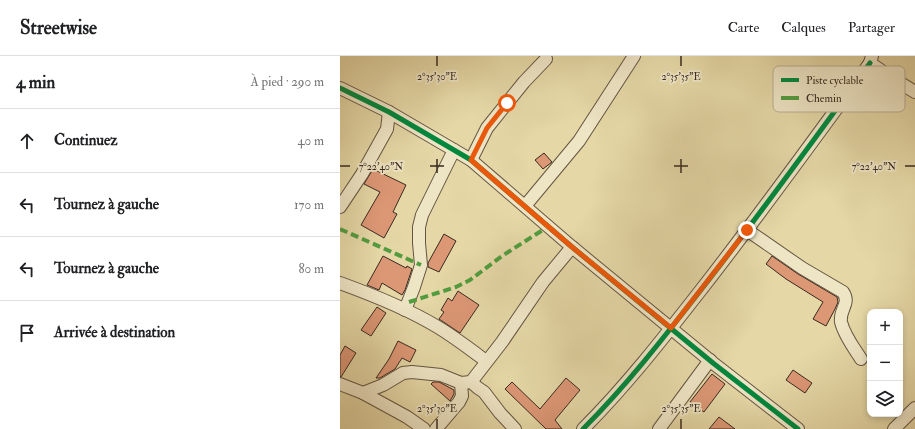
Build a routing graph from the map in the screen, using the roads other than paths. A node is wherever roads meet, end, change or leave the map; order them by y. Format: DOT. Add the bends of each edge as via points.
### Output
graph roads {
  1 [pos="634,56"];
  2 [pos="546,59"];
  3 [pos="871,59"];
  4 [pos="879,66"];
  5 [pos="905,85"];
  6 [pos="340,88"];
  7 [pos="915,92"];
  8 [pos="389,112"];
  9 [pos="833,112"];
  10 [pos="404,122"];
  11 [pos="387,129"];
  12 [pos="454,150"];
  13 [pos="471,160"];
  14 [pos="525,206"];
  15 [pos="340,208"];
  16 [pos="747,230"];
  17 [pos="572,247"];
  18 [pos="340,283"];
  19 [pos="405,310"];
  20 [pos="671,328"];
  21 [pos="861,359"];
  22 [pos="710,360"];
  23 [pos="486,361"];
  24 [pos="466,382"];
  25 [pos="340,384"];
  26 [pos="363,393"];
  27 [pos="915,408"];
  28 [pos="424,429"];
  29 [pos="436,429"];
  30 [pos="516,429"];
  31 [pos="583,429"];
  32 [pos="659,429"];
  33 [pos="798,429"];
  34 [pos="894,429"];
  1 -- 14 [label="street" via="579,141"];
  2 -- 13 [label="street" via="487,128"];
  3 -- 4 [label="street"];
  5 -- 7 [label="street"];
  6 -- 8 [label="street"];
  8 -- 10 [label="street"];
  8 -- 11 [label="street"];
  9 -- 16 [label="street"];
  10 -- 11 [label="street"];
  10 -- 12 [label="street"];
  11 -- 15 [label="street"];
  12 -- 13 [label="street"];
  12 -- 19 [label="street" via="422,215 419,227 421,265"];
  13 -- 14 [label="street"];
  14 -- 17 [label="street"];
  16 -- 20 [label="street"];
  16 -- 21 [label="street" via="802,268 843,292 847,301 841,322"];
  17 -- 20 [label="street"];
  17 -- 23 [label="street" via="543,282"];
  18 -- 19 [label="street"];
  19 -- 23 [label="street" via="436,326"];
  20 -- 22 [label="street"];
  20 -- 31 [label="street" via="631,377"];
  22 -- 32 [label="street"];
  22 -- 33 [label="street"];
  23 -- 24 [label="street"];
  24 -- 26 [label="street" via="441,375 402,373 383,385"];
  24 -- 29 [label="street" via="459,402"];
  24 -- 30 [label="street" via="484,392"];
  25 -- 26 [label="street"];
  26 -- 28 [label="street"];
  27 -- 34 [label="street"];
}
